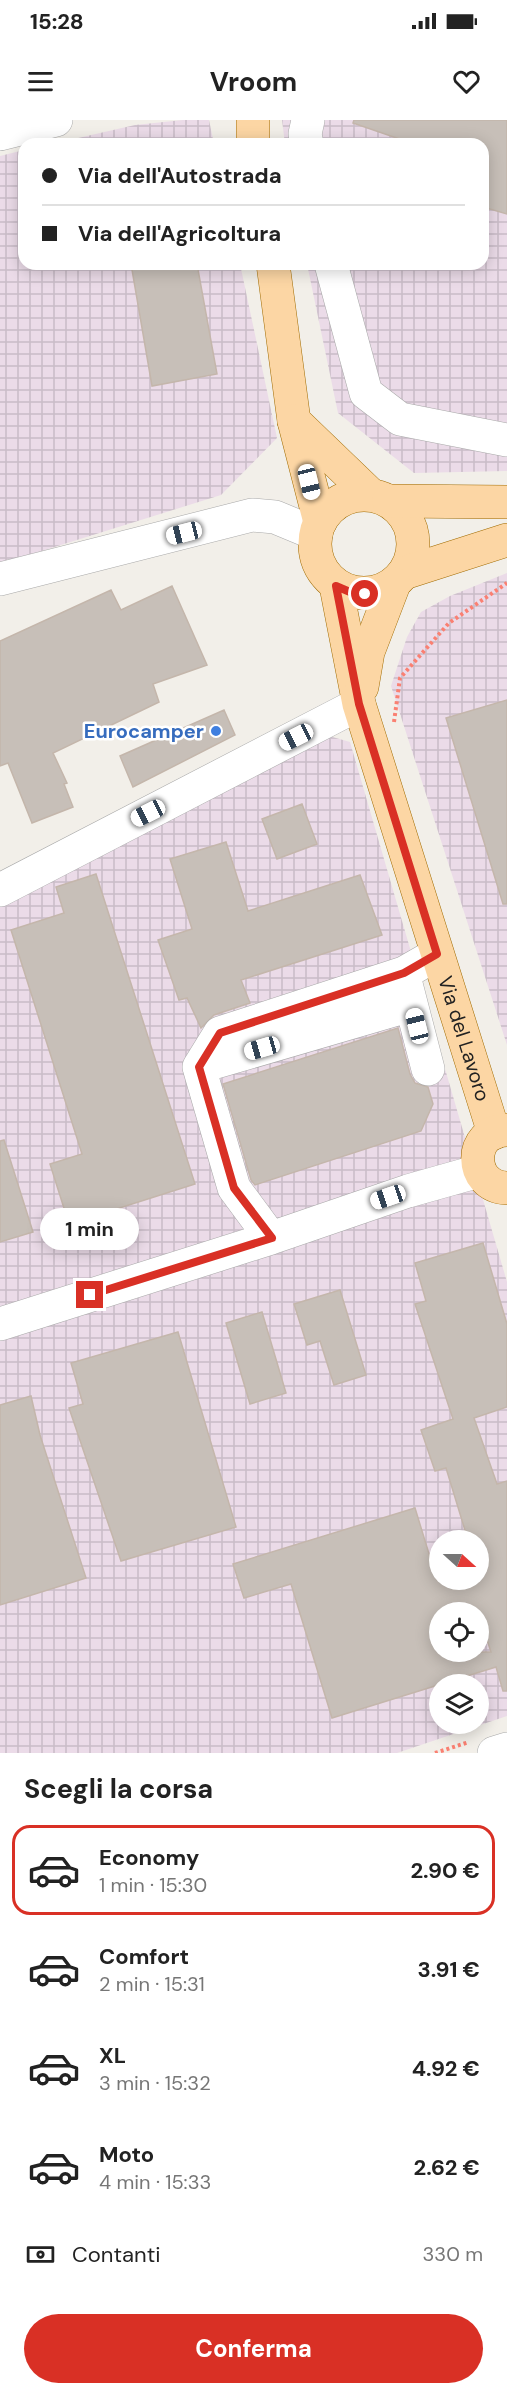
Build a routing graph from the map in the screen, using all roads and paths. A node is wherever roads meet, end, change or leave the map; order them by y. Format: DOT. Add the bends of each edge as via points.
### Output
graph roads {
  1 [pos="56,120"];
  2 [pos="254,120"];
  3 [pos="308,120"];
  4 [pos="0,134"];
  5 [pos="253,138"];
  6 [pos="306,138"];
  7 [pos="274,270"];
  8 [pos="333,270"];
  9 [pos="294,421"];
  10 [pos="507,441"];
  11 [pos="380,498"];
  12 [pos="507,502"];
  13 [pos="318,528"];
  14 [pos="507,540"];
  15 [pos="0,579"];
  16 [pos="399,579"];
  17 [pos="507,583"];
  18 [pos="336,586"];
  19 [pos="363,718"];
  20 [pos="0,890"];
  21 [pos="437,954"];
  22 [pos="404,973"];
  23 [pos="411,1005"];
  24 [pos="199,1067"];
  25 [pos="428,1070"];
  26 [pos="501,1131"];
  27 [pos="479,1171"];
  28 [pos="507,1188"];
  29 [pos="272,1238"];
  30 [pos="0,1324"];
  31 [pos="507,1749"];
  32 [pos="494,1753"];
  1 -- 4 [label="street"];
  2 -- 5 [label="main road"];
  3 -- 6 [label="street"];
  7 -- 9 [label="main road"];
  8 -- 10 [label="street" via="366,393 400,419"];
  9 -- 11 [label="main road"];
  9 -- 13 [label="main road"];
  11 -- 12 [label="main road"];
  11 -- 13 [label="main road" via="356,495 341,500"];
  11 -- 16 [label="main road" via="402,512 414,542 411,559"];
  13 -- 15 [label="street" via="252,515"];
  13 -- 18 [label="main road" via="318,563"];
  14 -- 16 [label="main road"];
  16 -- 18 [label="main road" via="380,591 365,594"];
  16 -- 19 [label="main road, Via del Lavoro" via="368,652"];
  17 -- 19 [label="path" via="449,623 400,678 393,726"];
  18 -- 19 [label="main road, Via del Lavoro"];
  19 -- 20 [label="street"];
  19 -- 21 [label="main road, Via del Lavoro"];
  21 -- 22 [label="street"];
  21 -- 26 [label="main road, Via del Lavoro"];
  22 -- 23 [label="street"];
  22 -- 24 [label="street" via="220,1033"];
  23 -- 24 [label="street"];
  23 -- 25 [label="street"];
  24 -- 29 [label="street" via="234,1188"];
  26 -- 27 [label="main road, Via del Lavoro" via="486,1137 477,1153"];
  27 -- 28 [label="main road" via="489,1184"];
  27 -- 29 [label="street"];
  29 -- 30 [label="street"];
  31 -- 32 [label="street"];
}
